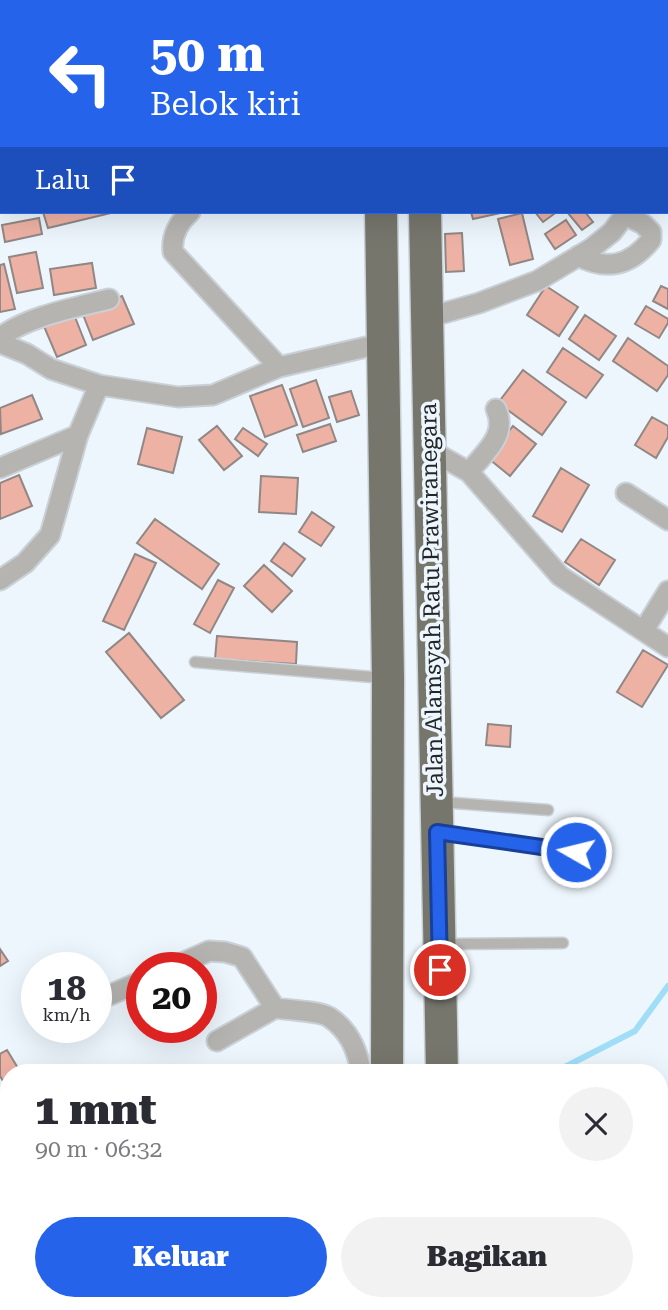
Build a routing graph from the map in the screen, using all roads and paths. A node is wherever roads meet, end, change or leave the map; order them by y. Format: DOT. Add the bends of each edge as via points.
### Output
graph roads {
  1 [pos="189,214"];
  2 [pos="381,214"];
  3 [pos="425,214"];
  4 [pos="626,214"];
  5 [pos="578,256"];
  6 [pos="109,299"];
  7 [pos="426,318"];
  8 [pos="0,338"];
  9 [pos="384,343"];
  10 [pos="0,344"];
  11 [pos="279,367"];
  12 [pos="99,385"];
  13 [pos="496,408"];
  14 [pos="78,435"];
  15 [pos="430,450"];
  16 [pos="0,468"];
  17 [pos="469,472"];
  18 [pos="626,493"];
  19 [pos="668,520"];
  20 [pos="0,580"];
  21 [pos="668,591"];
  22 [pos="644,630"];
  23 [pos="668,646"];
  24 [pos="195,662"];
  25 [pos="388,679"];
  26 [pos="548,810"];
  27 [pos="437,817"];
  28 [pos="576,852"];
  29 [pos="563,943"];
  30 [pos="439,944"];
  31 [pos="207,952"];
  32 [pos="275,1009"];
  33 [pos="217,1041"];
  34 [pos="360,1064"];
  35 [pos="387,1064"];
  36 [pos="442,1064"];
  1 -- 11 [label="street" via="175,233 173,252"];
  2 -- 9 [label="highway, Jalan Alamsyah Ratu Prawiranegara"];
  3 -- 7 [label="highway, Jalan Alamsyah Ratu Prawiranegara"];
  4 -- 5 [label="street" via="612,232"];
  4 -- 5 [label="street" via="651,232 645,248 627,261 605,266"];
  5 -- 7 [label="street" via="537,281"];
  6 -- 8 [label="street" via="13,328"];
  7 -- 15 [label="highway, Jalan Alamsyah Ratu Prawiranegara"];
  9 -- 11 [label="street"];
  9 -- 25 [label="highway, Jalan Alamsyah Ratu Prawiranegara"];
  10 -- 12 [label="street" via="51,369"];
  11 -- 12 [label="street" via="213,395 177,397"];
  12 -- 14 [label="street"];
  13 -- 17 [label="street" via="502,421 499,434"];
  14 -- 16 [label="street"];
  14 -- 20 [label="street" via="50,535 25,563"];
  15 -- 17 [label="street"];
  15 -- 27 [label="highway, Jalan Alamsyah Ratu Prawiranegara"];
  17 -- 22 [label="street" via="560,576"];
  18 -- 19 [label="street"];
  21 -- 22 [label="street"];
  22 -- 23 [label="street"];
  24 -- 25 [label="lane"];
  25 -- 35 [label="highway, Jalan Alamsyah Ratu Prawiranegara"];
  26 -- 27 [label="lane"];
  27 -- 28 [label="lane"];
  27 -- 30 [label="highway, Jalan Alamsyah Ratu Prawiranegara"];
  29 -- 30 [label="lane"];
  30 -- 36 [label="highway, Jalan Alamsyah Ratu Prawiranegara"];
  31 -- 32 [label="street" via="242,957"];
  32 -- 33 [label="street"];
  32 -- 34 [label="street" via="328,1016 349,1036"];
}
